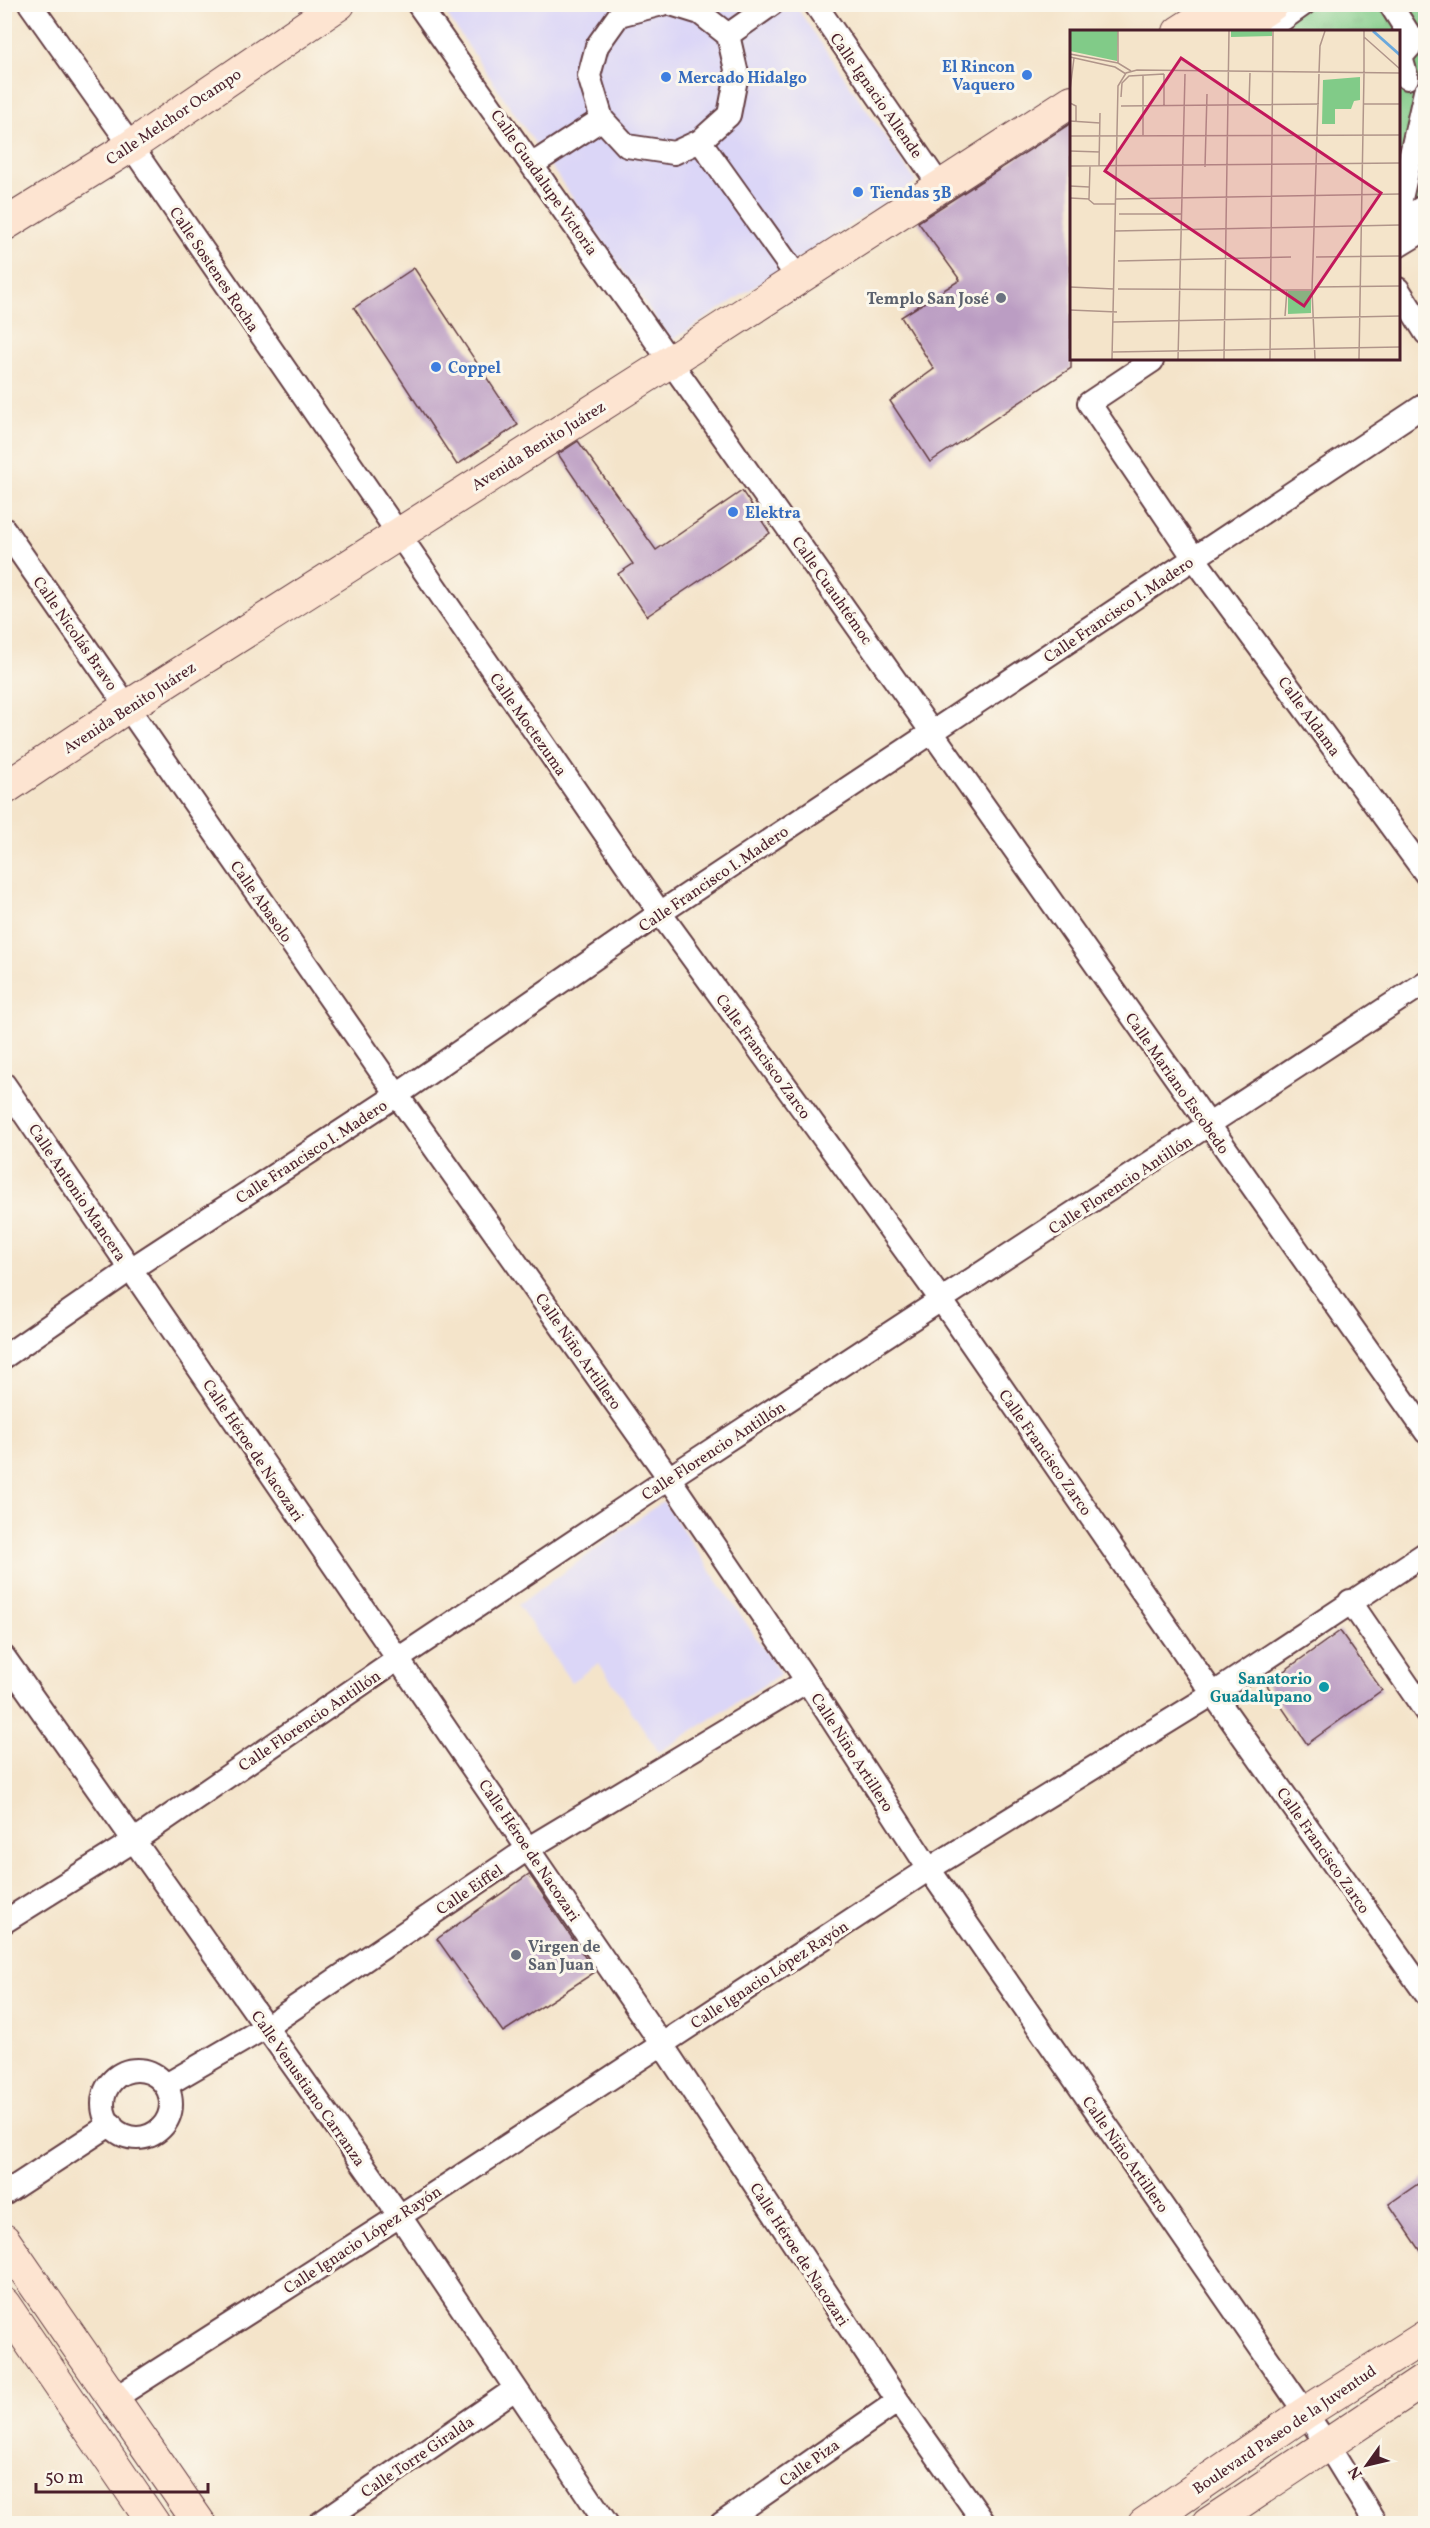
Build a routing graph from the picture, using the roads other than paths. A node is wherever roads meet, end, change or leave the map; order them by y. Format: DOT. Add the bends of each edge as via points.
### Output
graph roads {
  1 [pos="30,4"];
  2 [pos="339,4"];
  3 [pos="418,4"];
  4 [pos="662,4"];
  5 [pos="671,4"];
  6 [pos="772,4"];
  7 [pos="815,4"];
  8 [pos="1304,4"];
  9 [pos="1390,4"];
  10 [pos="1204,9"];
  11 [pos="616,10"];
  12 [pos="1263,25"];
  13 [pos="1181,30"];
  14 [pos="1398,30"];
  15 [pos="728,35"];
  16 [pos="1400,36"];
  17 [pos="1407,59"];
  18 [pos="1425,92"];
  19 [pos="1070,102"];
  20 [pos="602,119"];
  21 [pos="700,141"];
  22 [pos="131,146"];
  23 [pos="533,164"];
  24 [pos="940,186"];
  25 [pos="1400,203"];
  26 [pos="1425,205"];
  27 [pos="1400,222"];
  28 [pos="4,225"];
  29 [pos="1425,229"];
  30 [pos="1400,245"];
  31 [pos="798,278"];
  32 [pos="1400,292"];
  33 [pos="1425,333"];
  34 [pos="1151,360"];
  35 [pos="671,361"];
  36 [pos="1425,404"];
  37 [pos="4,529"];
  38 [pos="397,535"];
  39 [pos="1194,558"];
  40 [pos="127,707"];
  41 [pos="932,733"];
  42 [pos="4,789"];
  43 [pos="1425,874"];
  44 [pos="660,913"];
  45 [pos="1425,982"];
  46 [pos="4,1084"];
  47 [pos="397,1095"];
  48 [pos="1209,1125"];
  49 [pos="130,1269"];
  50 [pos="942,1301"];
  51 [pos="4,1357"];
  52 [pos="1425,1432"];
  53 [pos="669,1478"];
  54 [pos="1425,1553"];
  55 [pos="1350,1601"];
  56 [pos="5,1658"];
  57 [pos="398,1659"];
  58 [pos="807,1681"];
  59 [pos="1213,1694"];
  60 [pos="1425,1712"];
  61 [pos="135,1840"];
  62 [pos="529,1848"];
  63 [pos="929,1869"];
  64 [pos="4,1922"];
  65 [pos="1425,1994"];
  66 [pos="266,2027"];
  67 [pos="661,2043"];
  68 [pos="166,2085"];
  69 [pos="111,2124"];
  70 [pos="4,2194"];
  71 [pos="399,2215"];
  72 [pos="4,2240"];
  73 [pos="4,2304"];
  74 [pos="1425,2336"];
  75 [pos="1425,2379"];
  76 [pos="515,2389"];
  77 [pos="115,2398"];
  78 [pos="898,2401"];
  79 [pos="1305,2413"];
  80 [pos="1327,2444"];
  81 [pos="154,2523"];
  82 [pos="200,2523"];
  83 [pos="319,2523"];
  84 [pos="607,2523"];
  85 [pos="721,2523"];
  86 [pos="985,2523"];
  87 [pos="1144,2523"];
  88 [pos="1208,2523"];
  89 [pos="1376,2523"];
  1 -- 22 [label="street, Calle Sostenes Rocha"];
  2 -- 22 [label="street, Calle Melchor Ocampo"];
  3 -- 23 [label="street, Calle Guadalupe Victoria"];
  4 -- 11 [label="street"];
  5 -- 15 [label="street" via="700,13"];
  6 -- 15 [label="street"];
  7 -- 24 [label="street, Calle Ignacio Allende"];
  8 -- 12 [label="street"];
  9 -- 14 [label="street"];
  10 -- 12 [label="street" via="1229,20"];
  10 -- 13 [label="street"];
  11 -- 20 [label="street" via="597,46 589,76"];
  15 -- 21 [label="street" via="737,74 729,115"];
  16 -- 17 [label="street"];
  17 -- 18 [label="street"];
  18 -- 25 [label="street"];
  19 -- 24 [label="street, Avenida Benito Juárez"];
  20 -- 21 [label="street" via="627,146 674,153"];
  20 -- 23 [label="street"];
  21 -- 31 [label="street"];
  22 -- 28 [label="street, Calle Melchor Ocampo"];
  22 -- 38 [label="street, Calle Sostenes Rocha"];
  23 -- 35 [label="street, Calle Guadalupe Victoria"];
  24 -- 31 [label="street, Avenida Benito Juárez"];
  26 -- 27 [label="street"];
  29 -- 30 [label="street"];
  31 -- 35 [label="street, Avenida Benito Juárez"];
  32 -- 33 [label="street"];
  34 -- 39 [label="street, Calle Aldama" via="1089,403"];
  35 -- 38 [label="street, Avenida Benito Juárez"];
  35 -- 41 [label="street, Calle Cuauhtémoc"];
  36 -- 39 [label="street, Calle Francisco I. Madero"];
  37 -- 40 [label="street, Calle Nicolás Bravo"];
  38 -- 40 [label="street, Avenida Benito Juárez"];
  38 -- 44 [label="street, Calle Moctezuma"];
  39 -- 41 [label="street, Calle Francisco I. Madero"];
  39 -- 43 [label="street, Calle Aldama"];
  40 -- 42 [label="street, Avenida Benito Juárez"];
  40 -- 47 [label="street, Calle Abasolo"];
  41 -- 44 [label="street, Calle Francisco I. Madero"];
  41 -- 48 [label="street, Calle Mariano Escobedo"];
  44 -- 47 [label="street, Calle Francisco I. Madero"];
  44 -- 50 [label="street, Calle Francisco Zarco"];
  45 -- 48 [label="street, Calle Florencio Antillón"];
  46 -- 49 [label="street, Calle Antonio Mancera"];
  47 -- 49 [label="street, Calle Francisco I. Madero"];
  47 -- 53 [label="street, Calle Niño Artillero"];
  48 -- 50 [label="street, Calle Florencio Antillón"];
  48 -- 52 [label="street, Calle Mariano Escobedo"];
  49 -- 51 [label="street, Calle Francisco I. Madero"];
  49 -- 57 [label="street, Calle Héroe de Nacozari"];
  50 -- 53 [label="street, Calle Florencio Antillón"];
  50 -- 59 [label="street, Calle Francisco Zarco"];
  53 -- 57 [label="street, Calle Florencio Antillón"];
  53 -- 58 [label="street, Calle Niño Artillero"];
  54 -- 55 [label="street, Calle Ignacio López Rayón"];
  55 -- 59 [label="street, Calle Ignacio López Rayón"];
  55 -- 60 [label="street"];
  56 -- 61 [label="street, Calle Venustiano Carranza"];
  57 -- 61 [label="street, Calle Florencio Antillón"];
  57 -- 62 [label="street, Calle Héroe de Nacozari"];
  58 -- 62 [label="street, Calle Eiffel"];
  58 -- 63 [label="street, Calle Niño Artillero"];
  59 -- 63 [label="street, Calle Ignacio López Rayón"];
  59 -- 65 [label="street, Calle Francisco Zarco"];
  61 -- 64 [label="street, Calle Florencio Antillón"];
  61 -- 66 [label="street, Calle Venustiano Carranza"];
  62 -- 66 [label="street, Calle Eiffel"];
  62 -- 67 [label="street, Calle Héroe de Nacozari"];
  63 -- 67 [label="street, Calle Ignacio López Rayón"];
  63 -- 79 [label="street, Calle Niño Artillero"];
  66 -- 68 [label="street, Calle Eiffel"];
  66 -- 71 [label="street, Calle Venustiano Carranza"];
  67 -- 71 [label="street, Calle Ignacio López Rayón"];
  67 -- 78 [label="street, Calle Héroe de Nacozari"];
  68 -- 69 [label="street" via="172,2104 165,2124 157,2131 148,2136 127,2136"];
  68 -- 69 [label="street" via="159,2077 141,2070 121,2073 104,2096 103,2106"];
  69 -- 70 [label="street"];
  71 -- 76 [label="street, Calle Venustiano Carranza"];
  71 -- 77 [label="street, Calle Ignacio López Rayón"];
  72 -- 77 [label="street"];
  73 -- 81 [label="street"];
  74 -- 79 [label="street, Boulevard Paseo de la Juventud"];
  75 -- 80 [label="street"];
  76 -- 83 [label="street, Calle Torre Giralda"];
  76 -- 84 [label="street, Calle Venustiano Carranza"];
  77 -- 82 [label="street"];
  78 -- 85 [label="street, Calle Piza"];
  78 -- 86 [label="street, Calle Héroe de Nacozari"];
  79 -- 80 [label="street, Calle Niño Artillero"];
  79 -- 87 [label="street, Boulevard Paseo de la Juventud"];
  80 -- 88 [label="street"];
  80 -- 89 [label="street, Calle Niño Artillero"];
}
